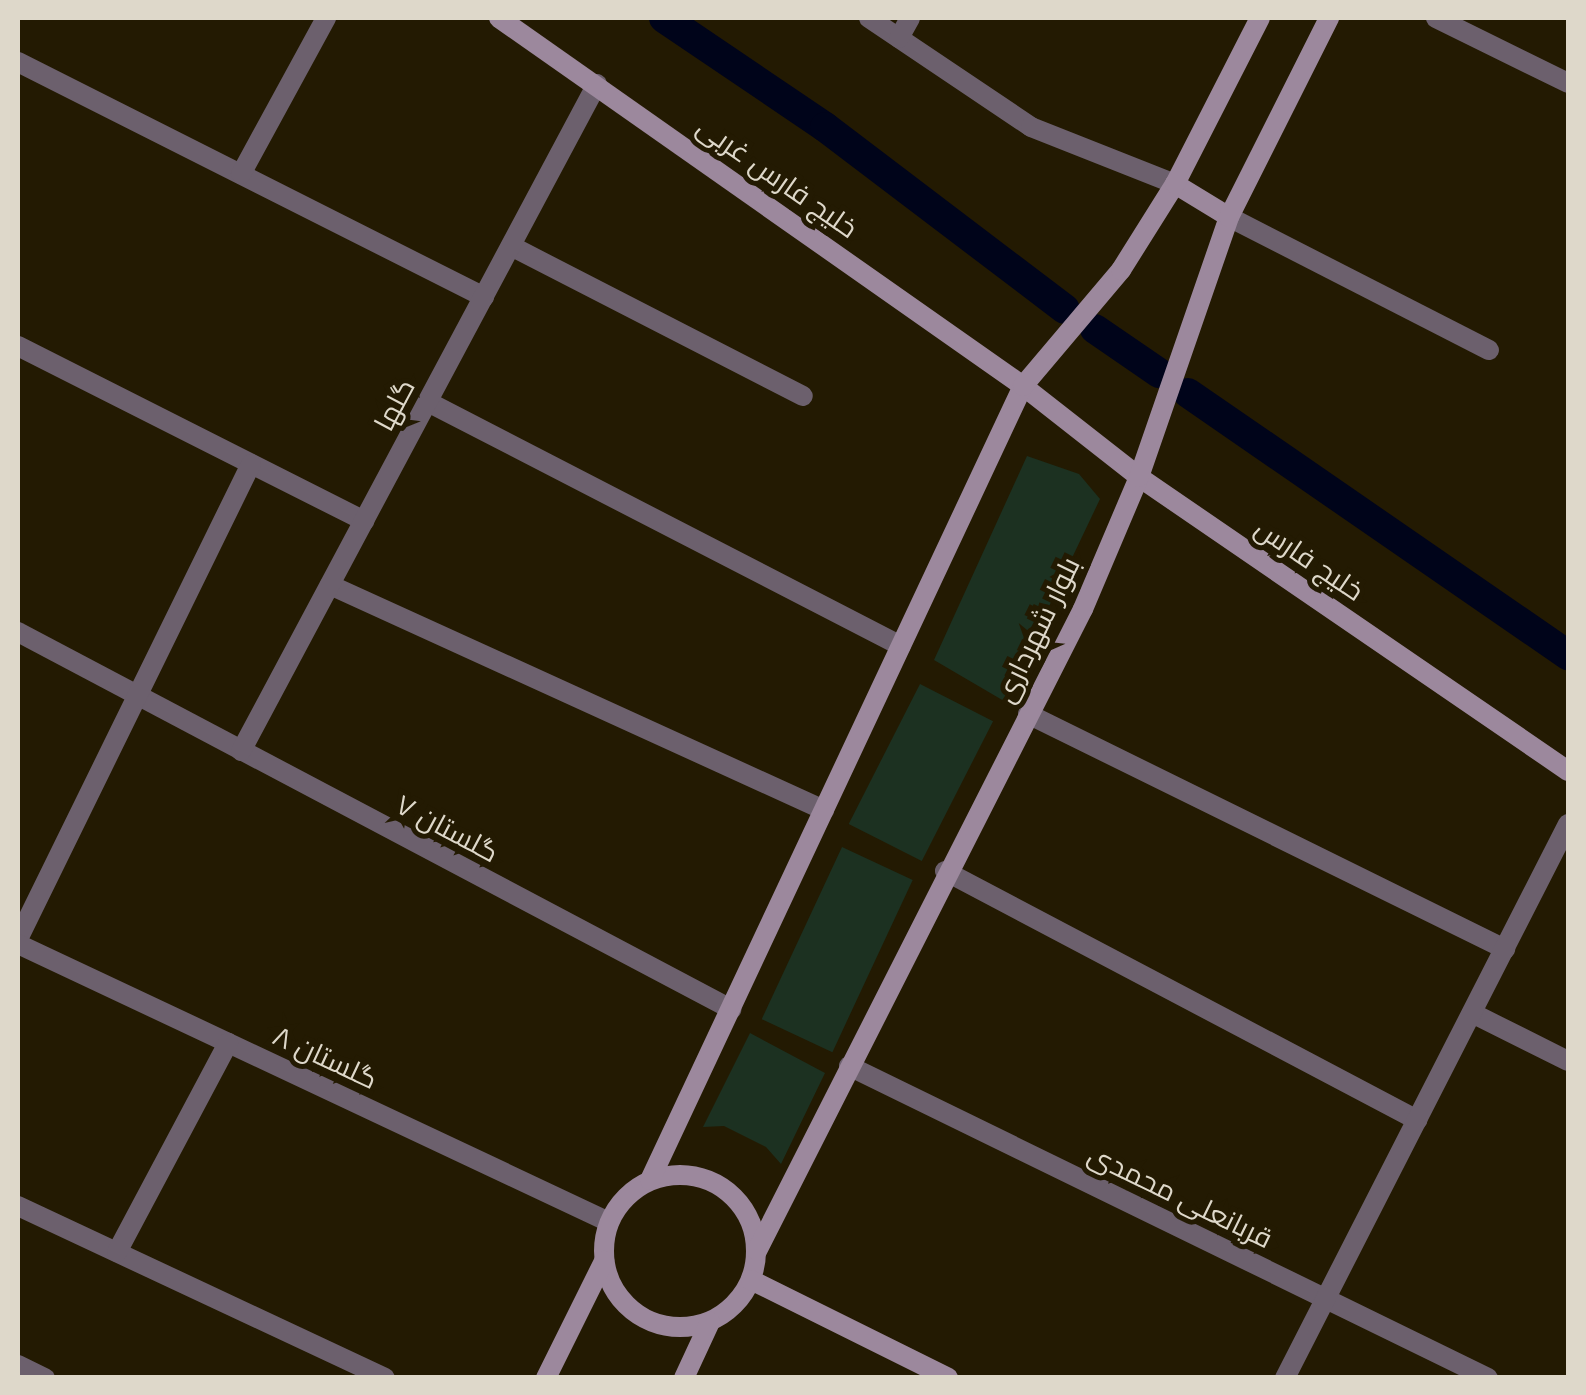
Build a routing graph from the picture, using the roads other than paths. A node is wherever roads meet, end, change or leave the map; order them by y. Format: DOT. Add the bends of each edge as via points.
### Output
graph roads {
  1 [pos="326,18"];
  2 [pos="499,18"];
  3 [pos="869,18"];
  4 [pos="910,18"];
  5 [pos="1260,18"];
  6 [pos="1329,18"];
  7 [pos="1436,18"];
  8 [pos="899,38"];
  9 [pos="18,62"];
  10 [pos="1568,83"];
  11 [pos="598,84"];
  12 [pos="241,174"];
  13 [pos="1175,184"];
  14 [pos="1230,218"];
  15 [pos="511,246"];
  16 [pos="484,297"];
  17 [pos="18,346"];
  18 [pos="1489,350"];
  19 [pos="1023,386"];
  20 [pos="803,396"];
  21 [pos="428,402"];
  22 [pos="251,464"];
  23 [pos="1139,476"];
  24 [pos="364,521"];
  25 [pos="330,584"];
  26 [pos="18,632"];
  27 [pos="901,646"];
  28 [pos="139,694"];
  29 [pos="1028,714"];
  30 [pos="241,751"];
  31 [pos="1568,772"];
  32 [pos="824,810"];
  33 [pos="1568,824"];
  34 [pos="945,871"];
  35 [pos="18,942"];
  36 [pos="1505,949"];
  37 [pos="730,1009"];
  38 [pos="1472,1013"];
  39 [pos="228,1043"];
  40 [pos="1568,1061"];
  41 [pos="849,1066"];
  42 [pos="1417,1120"];
  43 [pos="650,1180"];
  44 [pos="18,1206"];
  45 [pos="609,1222"];
  46 [pos="757,1250"];
  47 [pos="118,1252"];
  48 [pos="604,1261"];
  49 [pos="751,1280"];
  50 [pos="1326,1298"];
  51 [pos="710,1322"];
  52 [pos="18,1365"];
  53 [pos="46,1378"];
  54 [pos="384,1378"];
  55 [pos="546,1378"];
  56 [pos="684,1378"];
  57 [pos="948,1378"];
  58 [pos="1286,1378"];
  59 [pos="1488,1378"];
  1 -- 12 [label="street"];
  2 -- 11 [label="main road, خلیج فارس غربی"];
  3 -- 8 [label="street"];
  4 -- 8 [label="street"];
  5 -- 13 [label="main road"];
  6 -- 14 [label="main road, بلوار شهرداری"];
  7 -- 10 [label="street"];
  8 -- 13 [label="street" via="1031,127"];
  9 -- 12 [label="street"];
  11 -- 15 [label="street, گلها"];
  11 -- 19 [label="main road, خلیج فارس غربی"];
  12 -- 16 [label="street"];
  13 -- 14 [label="main road"];
  13 -- 19 [label="main road" via="1122,270"];
  14 -- 18 [label="street"];
  14 -- 23 [label="main road, بلوار شهرداری"];
  15 -- 16 [label="street, گلها"];
  15 -- 20 [label="street"];
  16 -- 21 [label="street, گلها"];
  17 -- 22 [label="street"];
  19 -- 23 [label="main road, خلیج فارس"];
  19 -- 27 [label="main road"];
  21 -- 24 [label="street, گلها"];
  21 -- 27 [label="street"];
  22 -- 24 [label="street"];
  22 -- 28 [label="street"];
  23 -- 29 [label="main road, بلوار شهرداری" via="1083,609"];
  23 -- 31 [label="main road, خلیج فارس"];
  24 -- 25 [label="street, گلها"];
  25 -- 30 [label="street, گلها"];
  25 -- 32 [label="street"];
  26 -- 28 [label="street, گلستان ۷"];
  27 -- 32 [label="main road"];
  28 -- 30 [label="street, گلستان ۷"];
  28 -- 35 [label="street"];
  29 -- 34 [label="main road, بلوار شهرداری"];
  29 -- 36 [label="street"];
  30 -- 37 [label="street, گلستان ۷"];
  32 -- 37 [label="main road"];
  33 -- 36 [label="street"];
  34 -- 41 [label="main road, بلوار شهرداری"];
  34 -- 42 [label="street"];
  35 -- 39 [label="street, گلستان ۸"];
  36 -- 38 [label="street"];
  37 -- 43 [label="main road"];
  38 -- 40 [label="street"];
  38 -- 42 [label="street"];
  39 -- 45 [label="street, گلستان ۸"];
  39 -- 47 [label="street"];
  41 -- 46 [label="main road, بلوار شهرداری"];
  41 -- 50 [label="street, قربانعلی محمدی"];
  42 -- 50 [label="street"];
  43 -- 45 [label="main road" via="619,1204"];
  43 -- 46 [label="main road" via="674,1174 722,1187 747,1215"];
  44 -- 47 [label="street"];
  45 -- 48 [label="main road"];
  46 -- 49 [label="main road"];
  47 -- 54 [label="street"];
  48 -- 51 [label="main road" via="622,1301 640,1317 675,1327"];
  48 -- 55 [label="main road"];
  49 -- 51 [label="main road" via="727,1312"];
  49 -- 57 [label="main road"];
  50 -- 58 [label="street"];
  50 -- 59 [label="street, قربانعلی محمدی"];
  51 -- 56 [label="main road"];
  52 -- 53 [label="street"];
}
